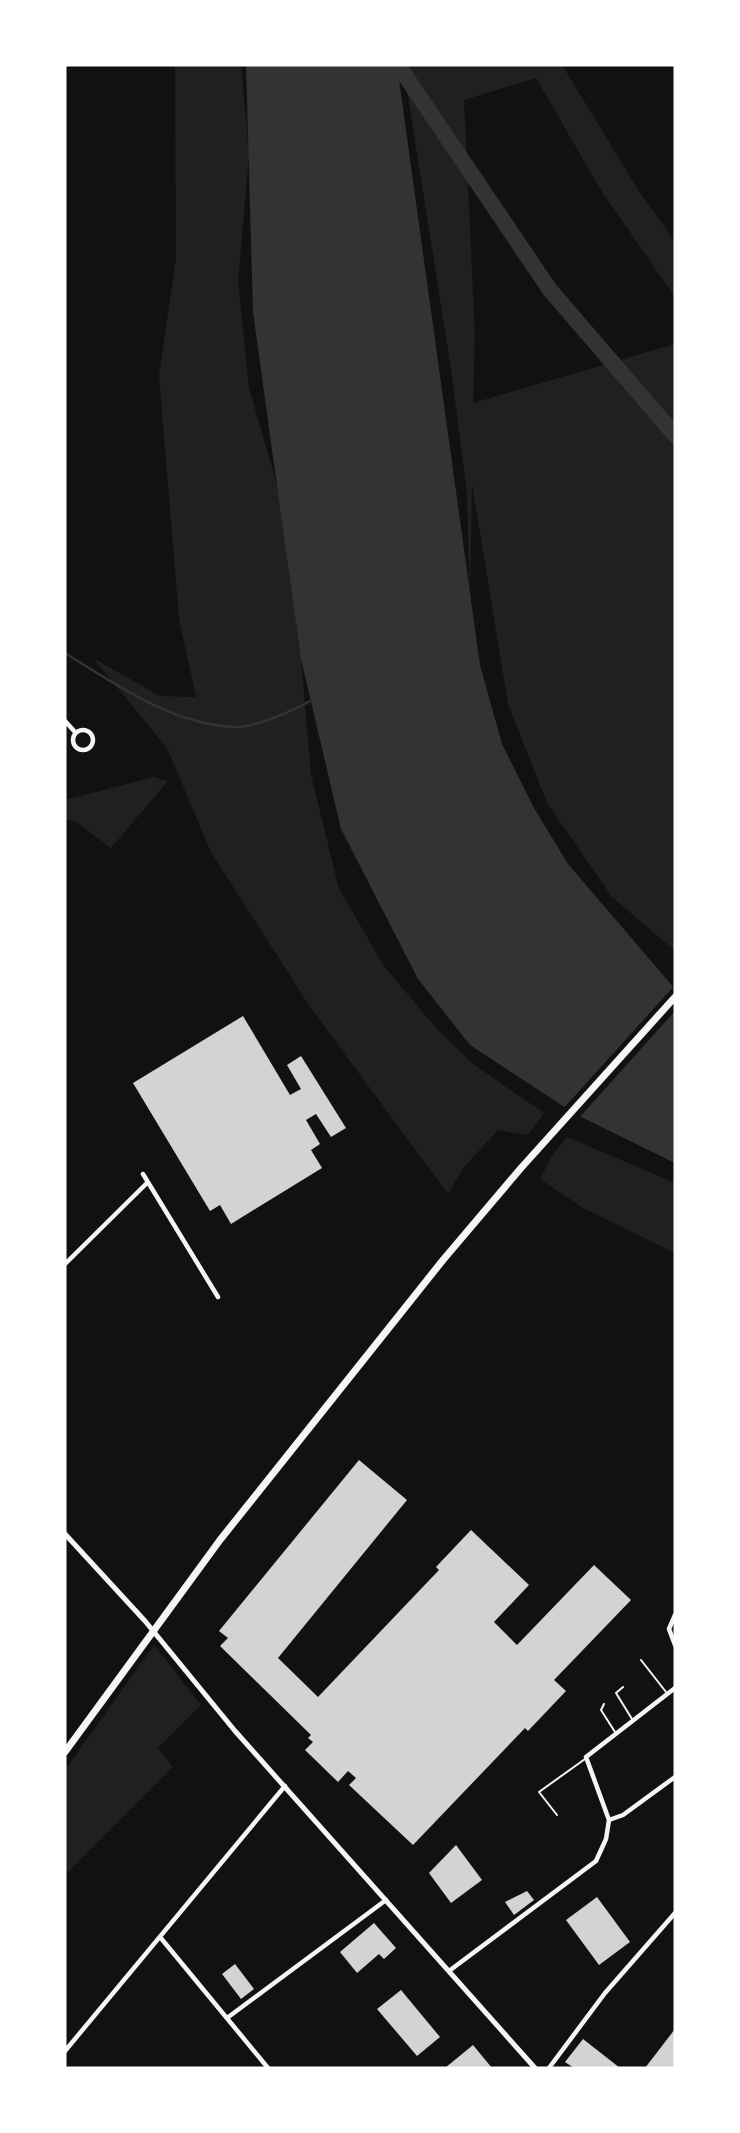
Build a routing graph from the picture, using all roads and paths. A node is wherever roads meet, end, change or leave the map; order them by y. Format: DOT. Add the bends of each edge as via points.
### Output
graph roads {
  1 [pos="65,721"];
  2 [pos="75,732"];
  3 [pos="675,997"];
  4 [pos="143,1174"];
  5 [pos="148,1182"];
  6 [pos="65,1264"];
  7 [pos="218,1297"];
  8 [pos="65,1534"];
  9 [pos="675,1615"];
  10 [pos="675,1645"];
  11 [pos="641,1660"];
  12 [pos="623,1687"];
  13 [pos="675,1688"];
  14 [pos="667,1693"];
  15 [pos="604,1704"];
  16 [pos="632,1720"];
  17 [pos="616,1732"];
  18 [pos="65,1752"];
  19 [pos="586,1758"];
  20 [pos="675,1777"];
  21 [pos="285,1786"];
  22 [pos="557,1815"];
  23 [pos="610,1820"];
  24 [pos="386,1900"];
  25 [pos="675,1913"];
  26 [pos="160,1937"];
  27 [pos="448,1972"];
  28 [pos="227,2018"];
  29 [pos="65,2051"];
  30 [pos="268,2068"];
  31 [pos="535,2068"];
  32 [pos="549,2068"];
  1 -- 2 [label="street"];
  2 -- 2 [label="street" via="75,748 91,747 93,735 88,730"];
  3 -- 18 [label="highway" via="521,1168 238,1518"];
  4 -- 5 [label="street"];
  5 -- 6 [label="street"];
  5 -- 7 [label="street"];
  8 -- 21 [label="street"];
  9 -- 10 [label="street" via="669,1629"];
  11 -- 14 [label="lane"];
  12 -- 16 [label="lane" via="616,1693"];
  13 -- 14 [label="street"];
  14 -- 16 [label="street"];
  15 -- 17 [label="lane" via="601,1710"];
  16 -- 17 [label="street"];
  17 -- 19 [label="street"];
  19 -- 22 [label="lane" via="538,1792"];
  19 -- 23 [label="street"];
  20 -- 23 [label="street"];
  21 -- 24 [label="street"];
  21 -- 26 [label="street"];
  23 -- 27 [label="street" via="602,1852 588,1869"];
  24 -- 27 [label="street"];
  24 -- 28 [label="street"];
  25 -- 32 [label="street" via="605,1993"];
  26 -- 28 [label="street"];
  26 -- 29 [label="street"];
  27 -- 31 [label="street"];
  28 -- 30 [label="street"];
}
